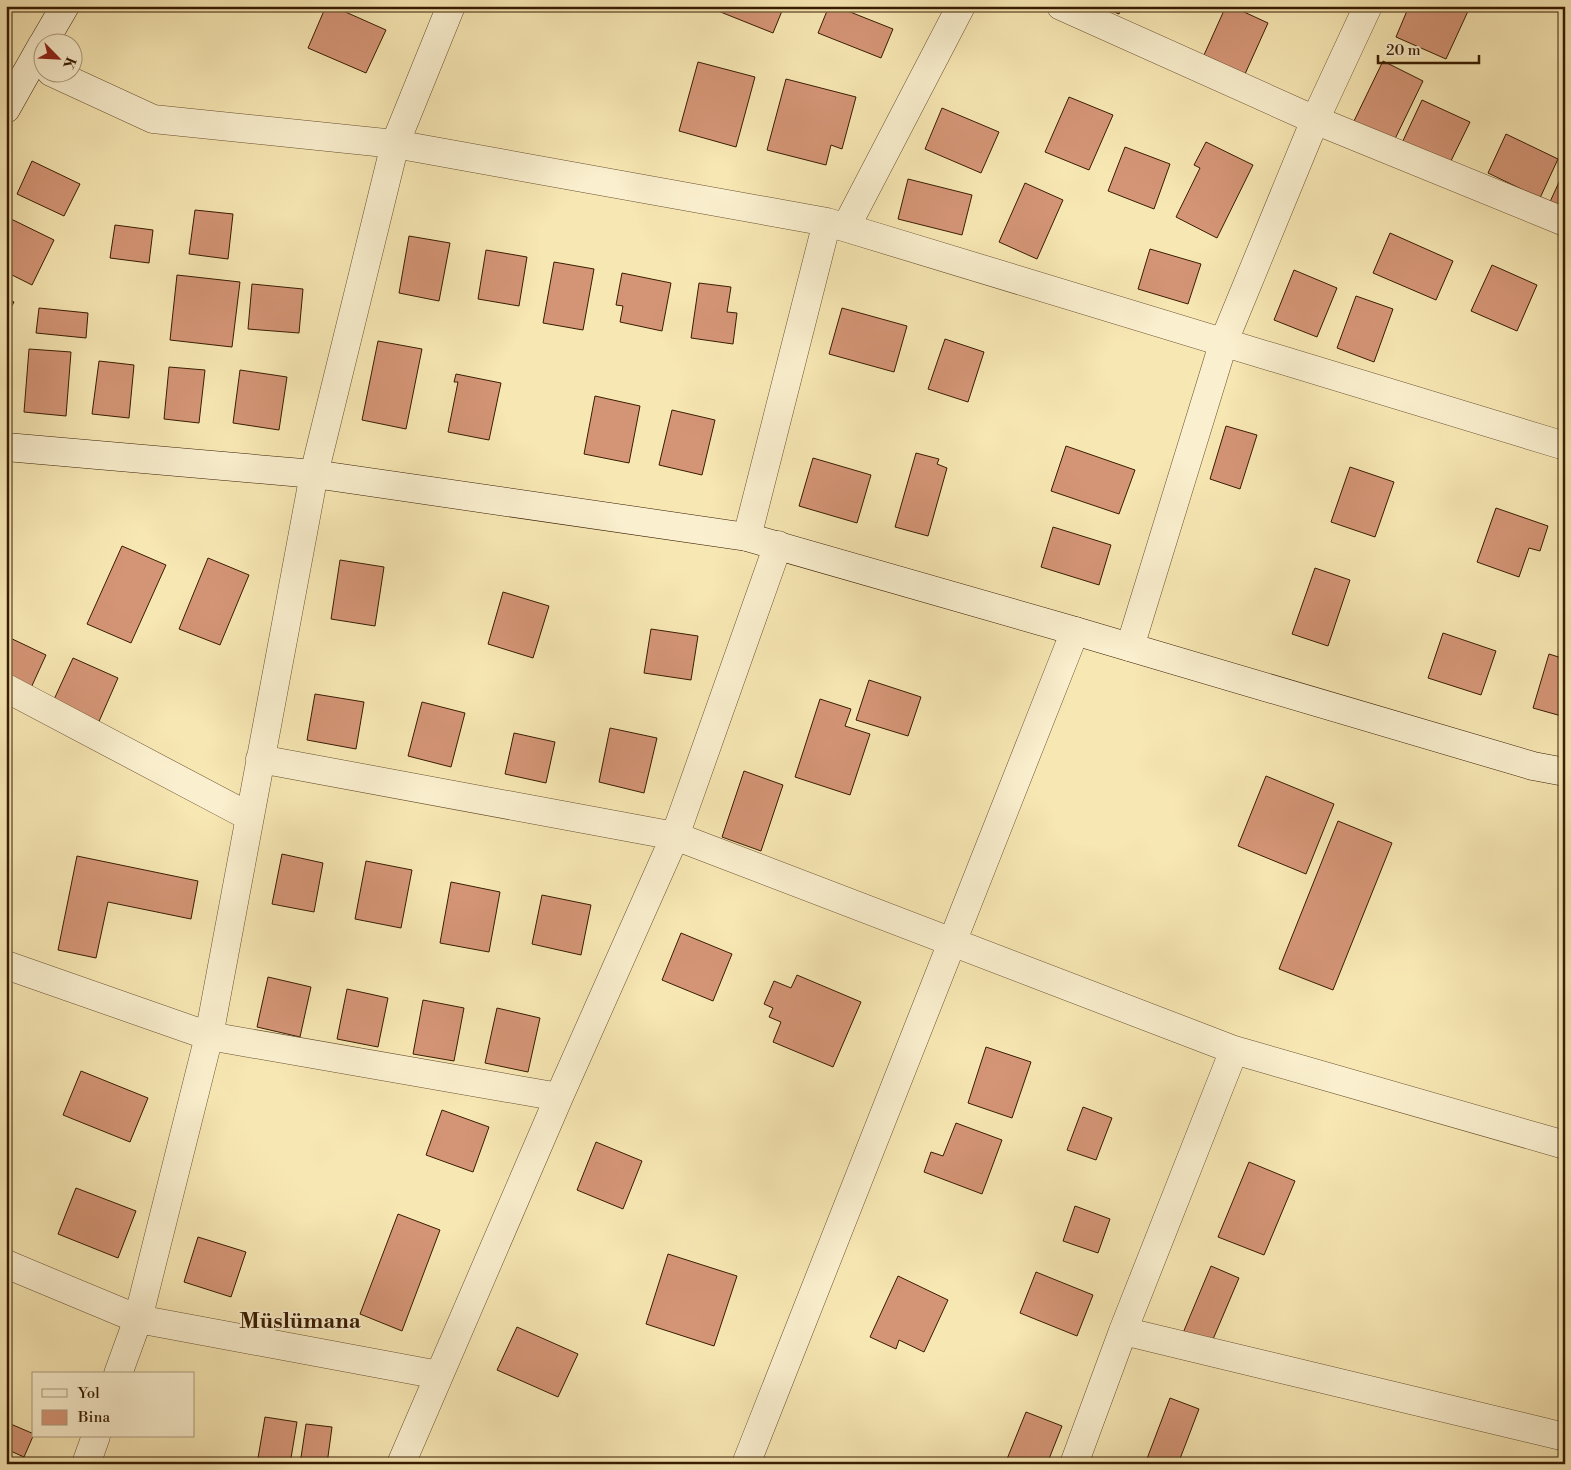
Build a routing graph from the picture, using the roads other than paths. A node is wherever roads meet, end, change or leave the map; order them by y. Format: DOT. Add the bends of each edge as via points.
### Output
graph roads {
  1 [pos="65,6"];
  2 [pos="451,6"];
  3 [pos="961,6"];
  4 [pos="1060,6"];
  5 [pos="1368,6"];
  6 [pos="54,32"];
  7 [pos="32,72"];
  8 [pos="82,80"];
  9 [pos="6,109"];
  10 [pos="1315,120"];
  11 [pos="395,144"];
  12 [pos="1565,222"];
  13 [pos="836,224"];
  14 [pos="1224,341"];
  15 [pos="1565,446"];
  16 [pos="6,447"];
  17 [pos="314,474"];
  18 [pos="747,537"];
  19 [pos="778,544"];
  20 [pos="1075,631"];
  21 [pos="1130,647"];
  22 [pos="6,688"];
  23 [pos="260,759"];
  24 [pos="1565,772"];
  25 [pos="250,817"];
  26 [pos="675,836"];
  27 [pos="952,941"];
  28 [pos="6,965"];
  29 [pos="209,1036"];
  30 [pos="1234,1050"];
  31 [pos="559,1097"];
  32 [pos="1565,1144"];
  33 [pos="6,1264"];
  34 [pos="138,1319"];
  35 [pos="1123,1331"];
  36 [pos="119,1372"];
  37 [pos="439,1375"];
  38 [pos="1565,1437"];
  39 [pos="95,1438"];
  40 [pos="86,1464"];
  41 [pos="401,1464"];
  42 [pos="746,1464"];
  43 [pos="1074,1464"];
  1 -- 6 [label="street"];
  2 -- 11 [label="street"];
  3 -- 13 [label="street"];
  4 -- 10 [label="street"];
  5 -- 10 [label="street"];
  7 -- 9 [label="street"];
  8 -- 11 [label="street" via="153,120"];
  10 -- 12 [label="street"];
  10 -- 14 [label="street"];
  11 -- 13 [label="street"];
  11 -- 17 [label="street"];
  13 -- 14 [label="street"];
  13 -- 18 [label="street"];
  14 -- 15 [label="street"];
  14 -- 21 [label="street"];
  16 -- 17 [label="street"];
  17 -- 18 [label="street"];
  17 -- 23 [label="street"];
  18 -- 19 [label="street"];
  19 -- 20 [label="street"];
  19 -- 26 [label="street"];
  20 -- 21 [label="street"];
  20 -- 27 [label="street"];
  21 -- 24 [label="street" via="1533,766"];
  22 -- 25 [label="street"];
  23 -- 25 [label="street"];
  23 -- 26 [label="street"];
  25 -- 29 [label="street"];
  26 -- 27 [label="street"];
  26 -- 31 [label="street"];
  27 -- 30 [label="street"];
  27 -- 42 [label="street"];
  28 -- 29 [label="street"];
  29 -- 31 [label="street"];
  29 -- 34 [label="street"];
  30 -- 32 [label="street"];
  30 -- 35 [label="street"];
  31 -- 37 [label="street"];
  33 -- 34 [label="street"];
  34 -- 36 [label="street"];
  34 -- 37 [label="street"];
  35 -- 38 [label="street"];
  35 -- 43 [label="street"];
  37 -- 41 [label="street"];
  39 -- 40 [label="street"];
}
